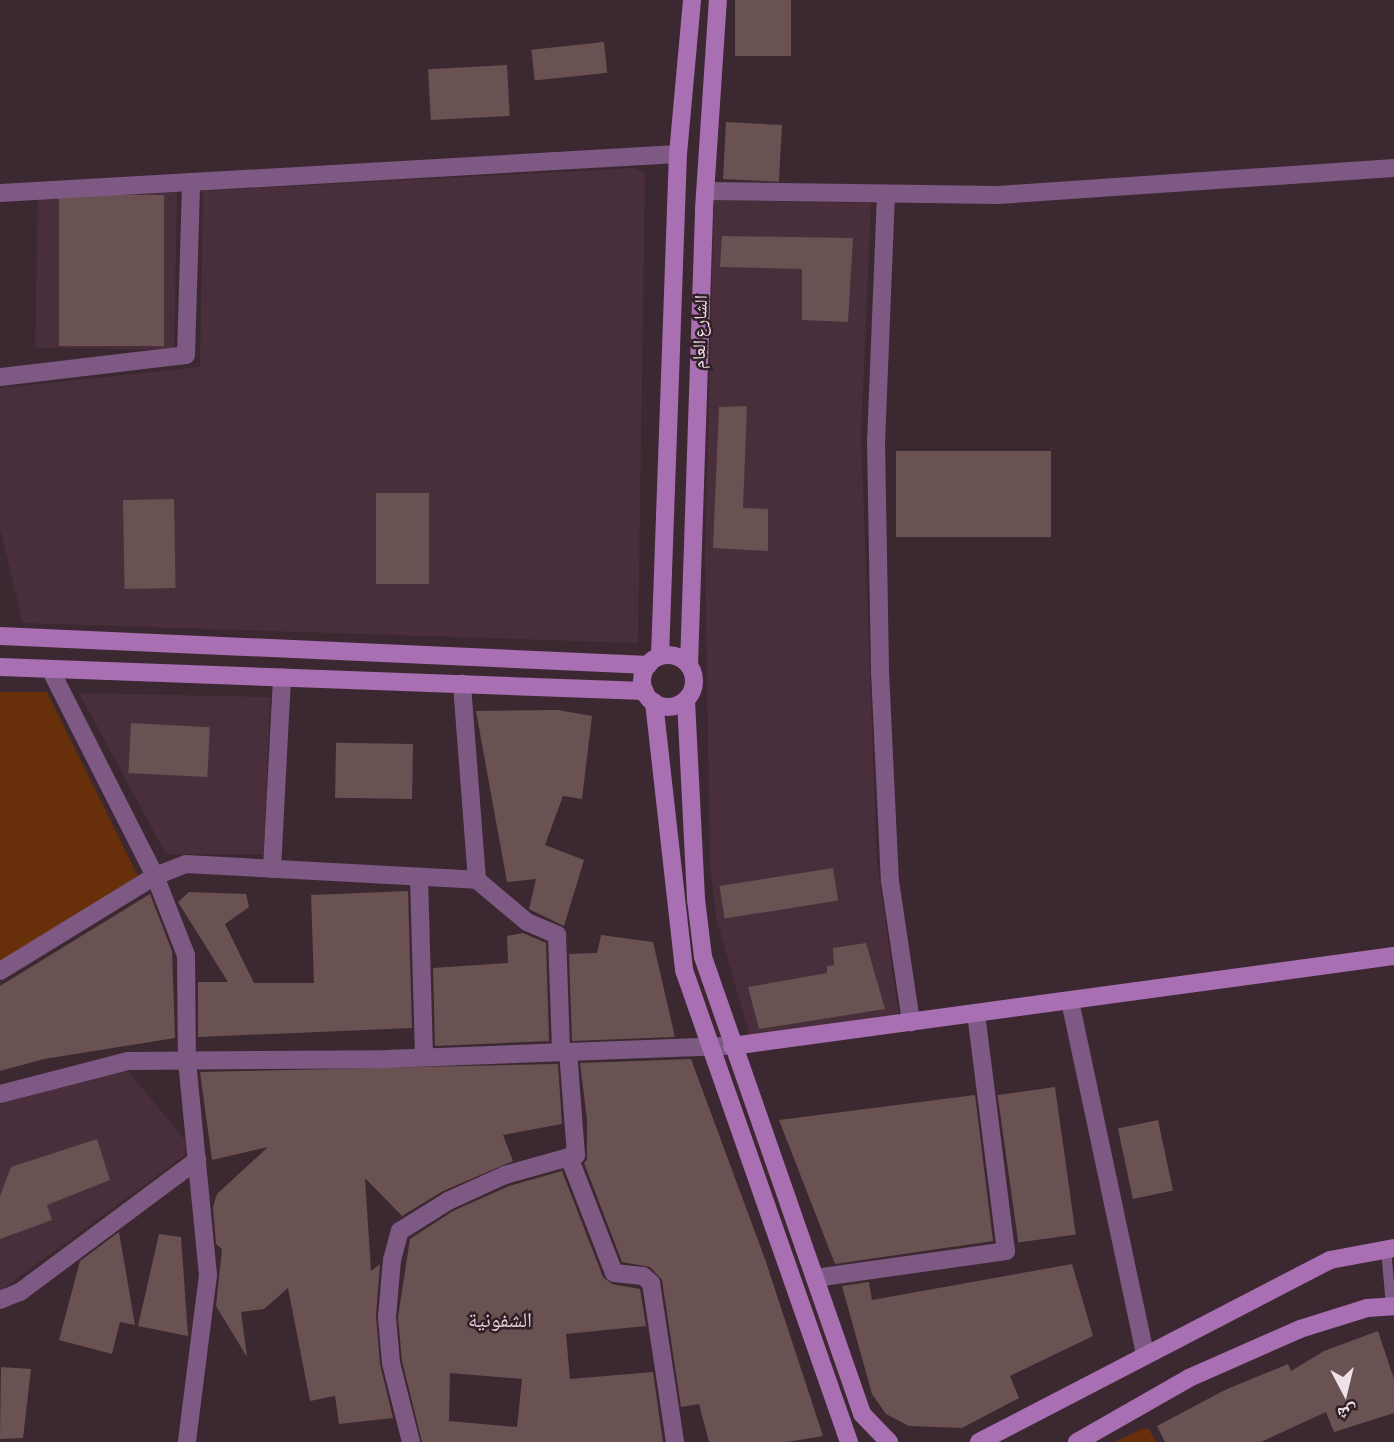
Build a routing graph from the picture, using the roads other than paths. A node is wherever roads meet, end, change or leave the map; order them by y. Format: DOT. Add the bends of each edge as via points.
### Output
graph roads {
  1 [pos="692,0"];
  2 [pos="718,0"];
  3 [pos="678,153"];
  4 [pos="1394,168"];
  5 [pos="191,181"];
  6 [pos="706,191"];
  7 [pos="0,192"];
  8 [pos="886,194"];
  9 [pos="0,377"];
  10 [pos="0,636"];
  11 [pos="654,660"];
  12 [pos="689,665"];
  13 [pos="0,667"];
  14 [pos="50,669"];
  15 [pos="282,677"];
  16 [pos="462,684"];
  17 [pos="649,697"];
  18 [pos="686,701"];
  19 [pos="272,869"];
  20 [pos="155,876"];
  21 [pos="419,877"];
  22 [pos="477,880"];
  23 [pos="1394,957"];
  24 [pos="0,971"];
  25 [pos="1070,1001"];
  26 [pos="976,1013"];
  27 [pos="911,1022"];
  28 [pos="732,1046"];
  29 [pos="712,1047"];
  30 [pos="564,1052"];
  31 [pos="424,1057"];
  32 [pos="187,1061"];
  33 [pos="0,1094"];
  34 [pos="569,1157"];
  35 [pos="197,1160"];
  36 [pos="1390,1249"];
  37 [pos="815,1278"];
  38 [pos="0,1300"];
  39 [pos="1392,1306"];
  40 [pos="1145,1353"];
  41 [pos="187,1442"];
  42 [pos="411,1442"];
  43 [pos="676,1442"];
  44 [pos="849,1442"];
  45 [pos="889,1442"];
  46 [pos="979,1442"];
  47 [pos="1077,1442"];
  1 -- 3 [label="main road, الشارع العام"];
  2 -- 6 [label="main road, الشارع العام"];
  3 -- 5 [label="street"];
  3 -- 11 [label="main road, الشارع العام"];
  4 -- 8 [label="street" via="998,195"];
  5 -- 7 [label="street"];
  5 -- 9 [label="street" via="186,355"];
  6 -- 8 [label="street"];
  6 -- 12 [label="main road, الشارع العام"];
  8 -- 27 [label="street" via="876,441 880,671 890,881"];
  10 -- 11 [label="main road"];
  11 -- 12 [label="main road" via="676,656"];
  11 -- 17 [label="main road" via="642,677"];
  12 -- 18 [label="main road" via="695,679"];
  13 -- 14 [label="main road"];
  14 -- 15 [label="main road"];
  14 -- 20 [label="street"];
  15 -- 16 [label="main road"];
  15 -- 19 [label="street"];
  16 -- 17 [label="main road"];
  16 -- 22 [label="street"];
  17 -- 18 [label="main road" via="667,707"];
  17 -- 29 [label="main road" via="684,970"];
  18 -- 28 [label="main road" via="702,946"];
  19 -- 20 [label="street" via="186,864"];
  19 -- 21 [label="street"];
  20 -- 24 [label="street"];
  20 -- 32 [label="street" via="186,956"];
  21 -- 22 [label="street"];
  21 -- 31 [label="street"];
  22 -- 30 [label="street" via="527,922 557,935"];
  23 -- 25 [label="main road"];
  25 -- 26 [label="main road"];
  25 -- 40 [label="street"];
  26 -- 27 [label="main road"];
  26 -- 37 [label="street" via="1006,1251"];
  27 -- 28 [label="main road"];
  28 -- 29 [label="street"];
  28 -- 37 [label="main road"];
  29 -- 30 [label="street"];
  29 -- 44 [label="main road"];
  30 -- 31 [label="street"];
  30 -- 34 [label="street" via="576,1155"];
  31 -- 32 [label="street"];
  32 -- 33 [label="street" via="128,1061"];
  32 -- 35 [label="street"];
  34 -- 42 [label="street" via="505,1175 448,1201 400,1231 392,1260 387,1317 391,1363"];
  34 -- 43 [label="street" via="614,1273 643,1276 651,1283"];
  35 -- 38 [label="street" via="20,1292"];
  35 -- 41 [label="street" via="208,1275"];
  36 -- 39 [label="lane"];
  36 -- 40 [label="main road" via="1330,1260"];
  37 -- 45 [label="main road" via="862,1414"];
  39 -- 47 [label="main road" via="1367,1308 1300,1329 1189,1378"];
  40 -- 46 [label="main road"];
}
